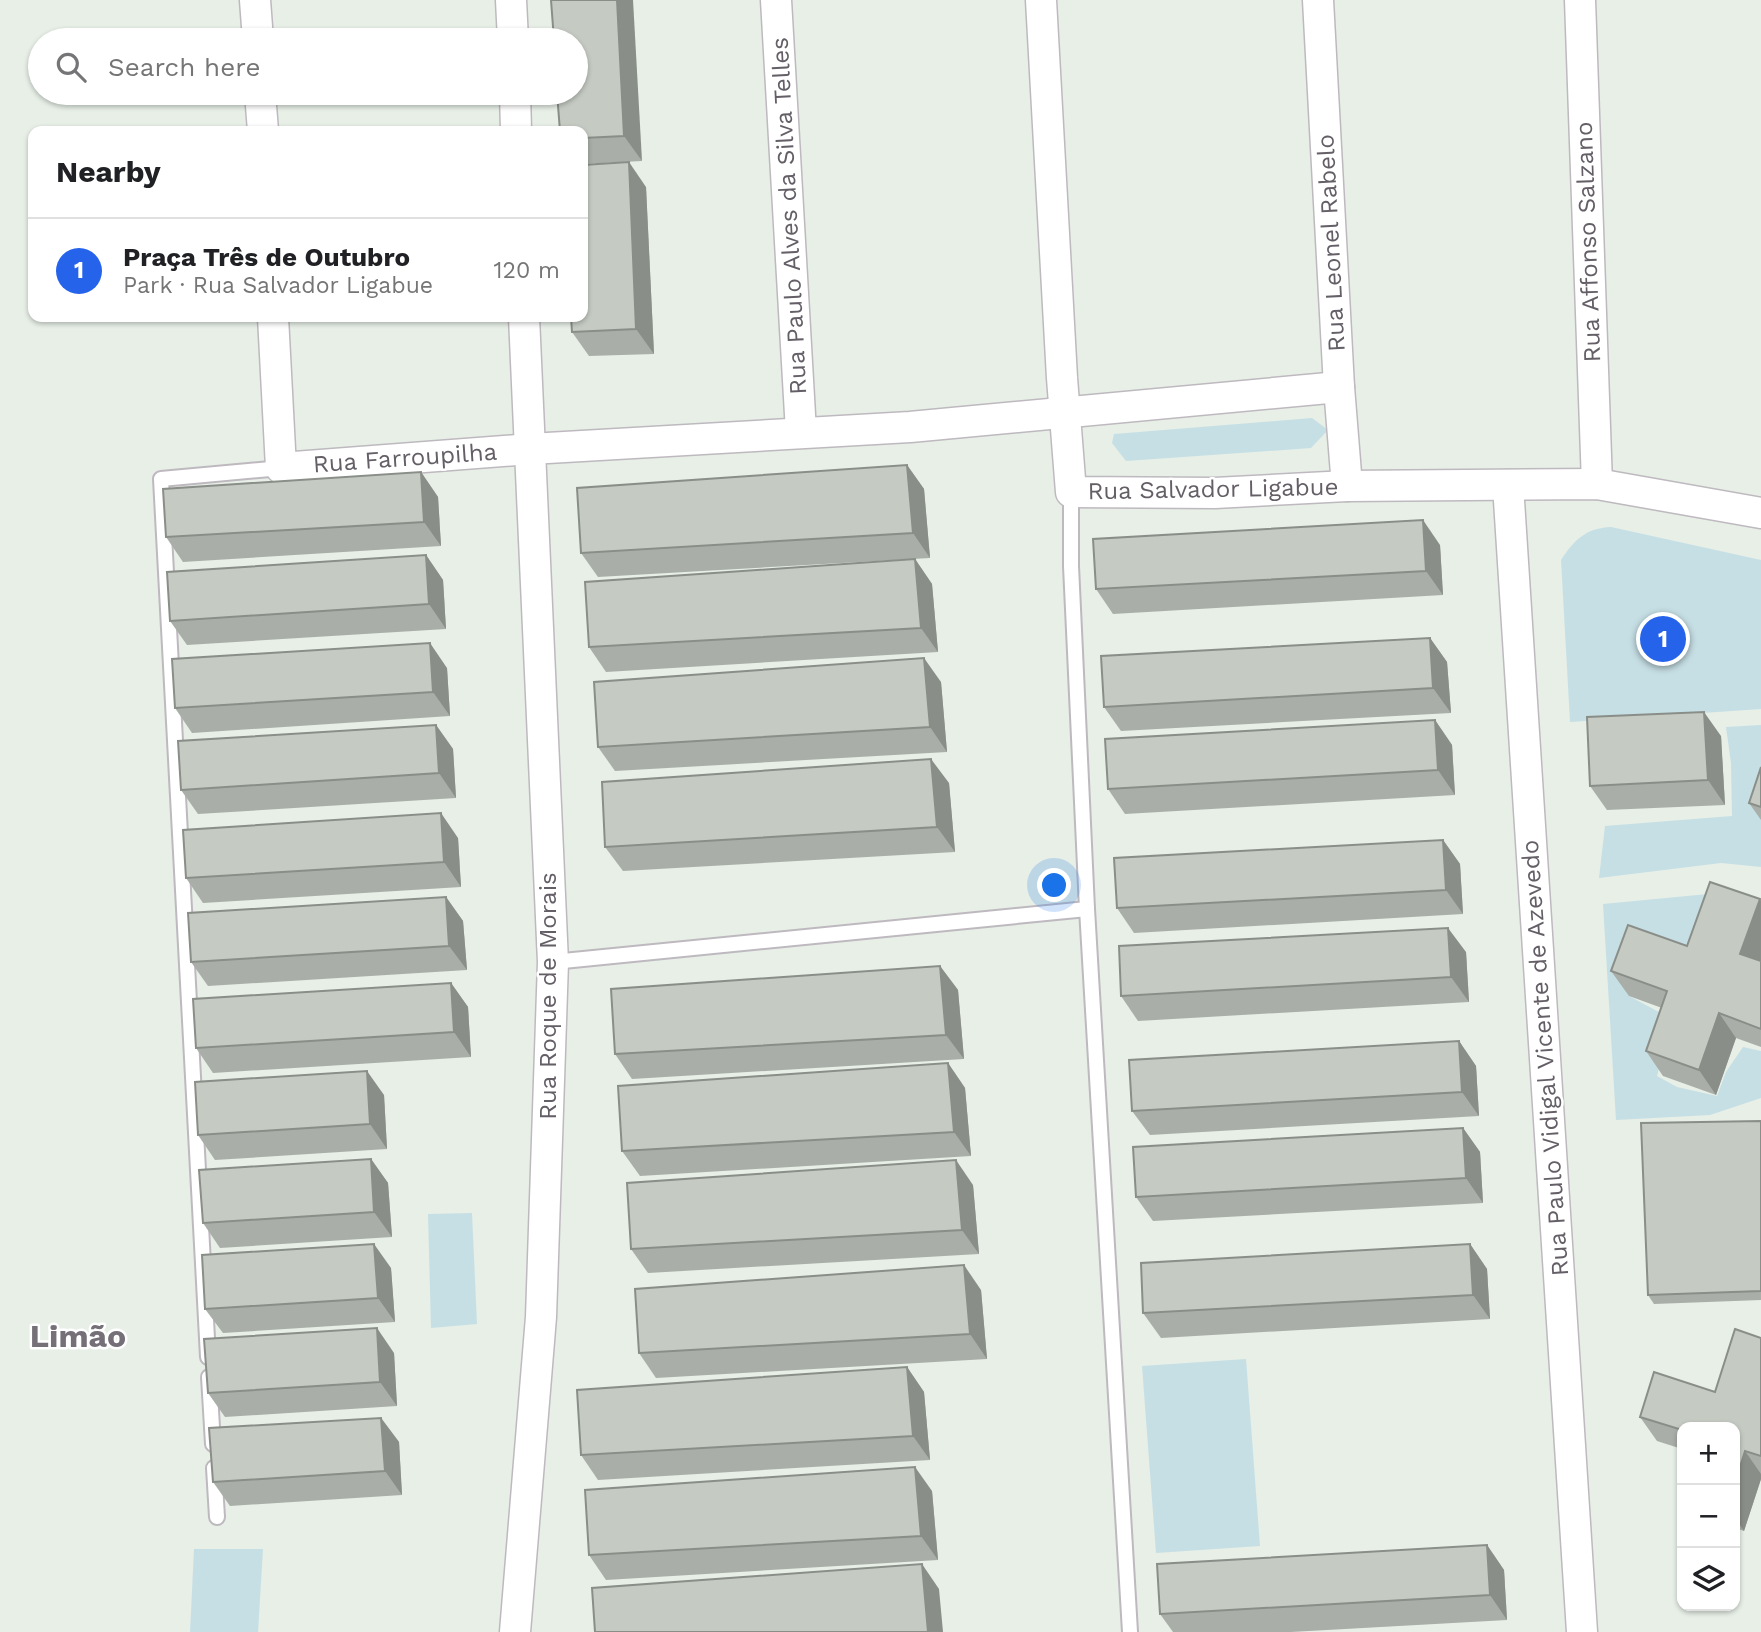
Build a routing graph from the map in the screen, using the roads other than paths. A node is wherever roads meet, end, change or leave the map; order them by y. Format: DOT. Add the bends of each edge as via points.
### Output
graph roads {
  1 [pos="255,0"];
  2 [pos="511,0"];
  3 [pos="776,0"];
  4 [pos="1041,0"];
  5 [pos="1318,0"];
  6 [pos="1580,0"];
  7 [pos="257,28"];
  8 [pos="512,28"];
  9 [pos="261,105"];
  10 [pos="515,105"];
  11 [pos="262,126"];
  12 [pos="516,126"];
  13 [pos="273,322"];
  14 [pos="524,322"];
  15 [pos="1339,387"];
  16 [pos="1066,412"];
  17 [pos="802,432"];
  18 [pos="530,449"];
  19 [pos="281,468"];
  20 [pos="1597,484"];
  21 [pos="1508,485"];
  22 [pos="1347,486"];
  23 [pos="1071,492"];
  24 [pos="1761,513"];
  25 [pos="1087,909"];
  26 [pos="553,962"];
  27 [pos="217,1517"];
  28 [pos="515,1632"];
  29 [pos="1130,1632"];
  30 [pos="1582,1632"];
  1 -- 7 [label="street"];
  2 -- 8 [label="street"];
  3 -- 17 [label="street, Rua Paulo Alves da Silva Telles"];
  4 -- 16 [label="street, Rua Salvador Ligabue"];
  5 -- 15 [label="street, Rua Leonel Rabelo"];
  6 -- 20 [label="street, Rua Affonso Salzano"];
  9 -- 11 [label="street"];
  10 -- 12 [label="street"];
  13 -- 19 [label="street"];
  14 -- 18 [label="street, Rua Roque de Morais"];
  15 -- 16 [label="street"];
  15 -- 22 [label="street, Rua Leonel Rabelo"];
  16 -- 17 [label="street"];
  16 -- 23 [label="street, Rua Salvador Ligabue"];
  17 -- 18 [label="street"];
  18 -- 19 [label="street, Rua Farroupilha"];
  18 -- 26 [label="street, Rua Roque de Morais"];
  19 -- 27 [label="lane" via="161,479"];
  20 -- 21 [label="street, Rua Salvador Ligabue"];
  20 -- 24 [label="street, Rua Salvador Ligabue"];
  21 -- 22 [label="street, Rua Salvador Ligabue"];
  21 -- 30 [label="street, Rua Paulo Vidigal Vicente de Azevedo"];
  22 -- 23 [label="street, Rua Salvador Ligabue" via="1215,493"];
  23 -- 25 [label="lane"];
  25 -- 26 [label="lane"];
  25 -- 29 [label="lane"];
  26 -- 28 [label="street, Rua Roque de Morais" via="541,1317"];
}
